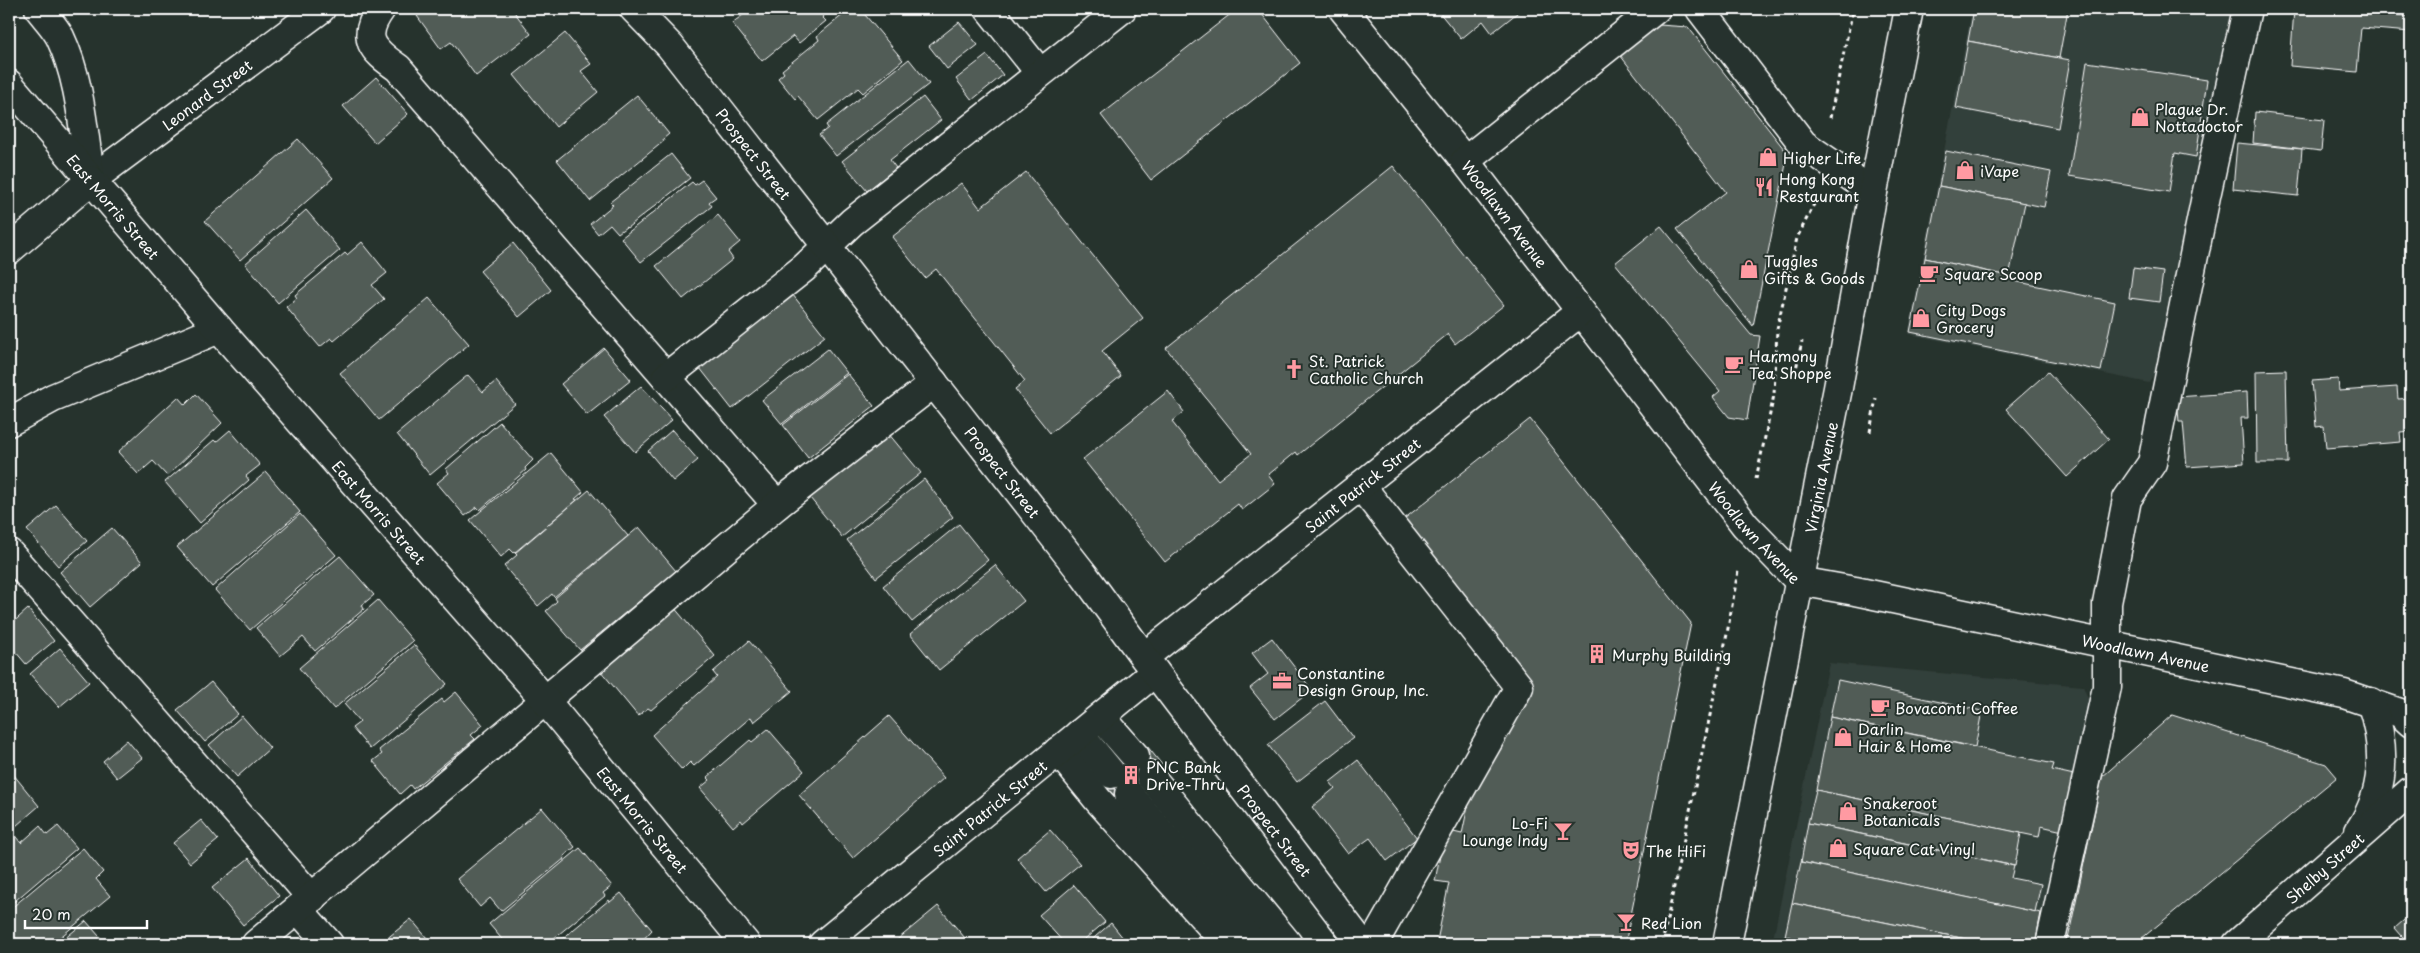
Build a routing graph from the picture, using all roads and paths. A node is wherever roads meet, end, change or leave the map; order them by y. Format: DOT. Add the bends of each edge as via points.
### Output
graph roads {
  1 [pos="39,9"];
  2 [pos="321,9"];
  3 [pos="381,9"];
  4 [pos="634,9"];
  5 [pos="990,9"];
  6 [pos="1122,9"];
  7 [pos="1343,9"];
  8 [pos="1656,9"];
  9 [pos="1700,9"];
  10 [pos="1853,9"];
  11 [pos="1909,9"];
  12 [pos="2247,9"];
  13 [pos="1040,73"];
  14 [pos="9,84"];
  15 [pos="1822,157"];
  16 [pos="1465,162"];
  17 [pos="91,180"];
  18 [pos="1873,192"];
  19 [pos="826,247"];
  20 [pos="9,250"];
  21 [pos="1580,312"];
  22 [pos="219,329"];
  23 [pos="1802,341"];
  24 [pos="1795,374"];
  25 [pos="666,377"];
  26 [pos="934,383"];
  27 [pos="1876,398"];
  28 [pos="9,422"];
  29 [pos="1870,432"];
  30 [pos="1360,486"];
  31 [pos="777,505"];
  32 [pos="1745,525"];
  33 [pos="9,553"];
  34 [pos="1799,581"];
  35 [pos="2107,644"];
  36 [pos="1150,664"];
  37 [pos="545,700"];
  38 [pos="2371,702"];
  39 [pos="1101,717"];
  40 [pos="2411,723"];
  41 [pos="1069,743"];
  42 [pos="2411,791"];
  43 [pos="2350,845"];
  44 [pos="305,904"];
  45 [pos="256,944"];
  46 [pos="329,944"];
  47 [pos="746,944"];
  48 [pos="823,944"];
  49 [pos="1227,944"];
  50 [pos="1253,944"];
  51 [pos="1288,944"];
  52 [pos="1362,944"];
  53 [pos="1373,944"];
  54 [pos="1662,944"];
  55 [pos="1727,944"];
  56 [pos="2050,944"];
  57 [pos="2236,944"];
  1 -- 17 [label="main road" via="58,35 69,59"];
  2 -- 17 [label="main road, Leonard Street"];
  3 -- 25 [label="main road" via="370,32 372,44 380,55 398,68"];
  4 -- 19 [label="main road, Prospect Street" via="670,46"];
  5 -- 13 [label="main road"];
  6 -- 13 [label="main road"];
  7 -- 16 [label="main road, Woodlawn Avenue"];
  8 -- 16 [label="main road"];
  9 -- 15 [label="main road" via="1803,144"];
  10 -- 15 [label="path"];
  11 -- 18 [label="main road, Virginia Avenue"];
  12 -- 35 [label="main road" via="2152,462 2127,499 2108,603"];
  13 -- 19 [label="main road" via="852,222"];
  14 -- 17 [label="main road, East Morris Street"];
  15 -- 18 [label="main road"];
  15 -- 32 [label="path" via="1814,204 1796,238 1778,329 1774,395"];
  16 -- 21 [label="main road, Woodlawn Avenue"];
  17 -- 20 [label="main road, Leonard Street"];
  17 -- 22 [label="main road, East Morris Street"];
  18 -- 34 [label="main road, Virginia Avenue"];
  19 -- 25 [label="main road"];
  19 -- 26 [label="main road, Prospect Street"];
  21 -- 30 [label="main road, Saint Patrick Street"];
  21 -- 32 [label="main road, Woodlawn Avenue"];
  22 -- 28 [label="main road" via="62,394"];
  22 -- 37 [label="main road, East Morris Street"];
  23 -- 24 [label="path"];
  25 -- 31 [label="main road"];
  26 -- 31 [label="main road"];
  26 -- 36 [label="main road, Prospect Street"];
  27 -- 29 [label="path"];
  30 -- 36 [label="main road, Saint Patrick Street"];
  30 -- 53 [label="main road" via="1519,687"];
  31 -- 37 [label="main road"];
  32 -- 34 [label="main road, Woodlawn Avenue"];
  32 -- 54 [label="path" via="1728,634"];
  33 -- 44 [label="main road"];
  34 -- 35 [label="main road, Woodlawn Avenue"];
  34 -- 55 [label="main road, Virginia Avenue"];
  35 -- 38 [label="main road, Woodlawn Avenue"];
  35 -- 56 [label="main road" via="2107,687"];
  36 -- 39 [label="main road, Saint Patrick Street"];
  36 -- 52 [label="main road, Prospect Street"];
  37 -- 44 [label="main road"];
  37 -- 47 [label="main road, East Morris Street"];
  38 -- 40 [label="main road, Woodlawn Avenue" via="2400,714"];
  38 -- 43 [label="main road" via="2383,752 2380,782 2368,818"];
  39 -- 41 [label="main road, Saint Patrick Street"];
  39 -- 51 [label="main road"];
  41 -- 48 [label="main road, Saint Patrick Street"];
  41 -- 49 [label="main road" via="1098,800"];
  41 -- 50 [label="main road" via="1120,784"];
  42 -- 43 [label="main road, Shelby Street"];
  43 -- 57 [label="main road, Shelby Street"];
  44 -- 45 [label="main road"];
  44 -- 46 [label="main road"];
}
